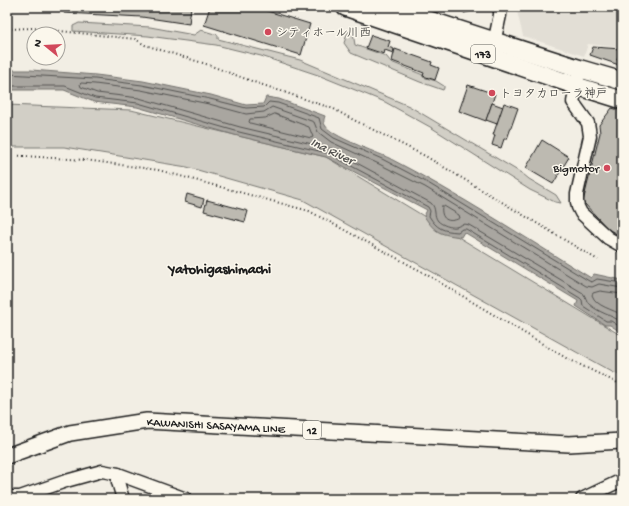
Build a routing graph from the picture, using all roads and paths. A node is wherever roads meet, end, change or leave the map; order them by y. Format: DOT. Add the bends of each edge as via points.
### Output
graph roads {
  1 [pos="345,7"];
  2 [pos="389,7"];
  3 [pos="500,7"];
  4 [pos="7,29"];
  5 [pos="492,49"];
  6 [pos="581,69"];
  7 [pos="622,81"];
  8 [pos="577,86"];
  9 [pos="622,100"];
  10 [pos="7,155"];
  11 [pos="622,246"];
  12 [pos="598,260"];
  13 [pos="622,385"];
  14 [pos="622,441"];
  15 [pos="7,456"];
  16 [pos="118,474"];
  17 [pos="622,480"];
  18 [pos="7,497"];
  19 [pos="123,499"];
  20 [pos="186,499"];
  21 [pos="582,499"];
  1 -- 5 [label="highway, 173"];
  2 -- 5 [label="highway, 173"];
  3 -- 5 [label="street"];
  4 -- 12 [label="path" via="32,28 135,39 145,45 334,109 427,157"];
  5 -- 6 [label="highway, 173"];
  5 -- 8 [label="highway, 173"];
  6 -- 7 [label="highway, 173"];
  6 -- 8 [label="street"];
  8 -- 9 [label="highway, 173"];
  8 -- 11 [label="street" via="572,102 588,123 590,136 577,194 578,208 608,238"];
  10 -- 13 [label="path" via="85,160 158,170 309,211 419,270 566,358"];
  14 -- 15 [label="main road, KAWANISHI SASAYAMA LINE / 12" via="569,444 147,421 70,433"];
  16 -- 18 [label="street" via="102,471 20,497"];
  16 -- 19 [label="street"];
  16 -- 20 [label="street"];
  17 -- 21 [label="street"];
}
